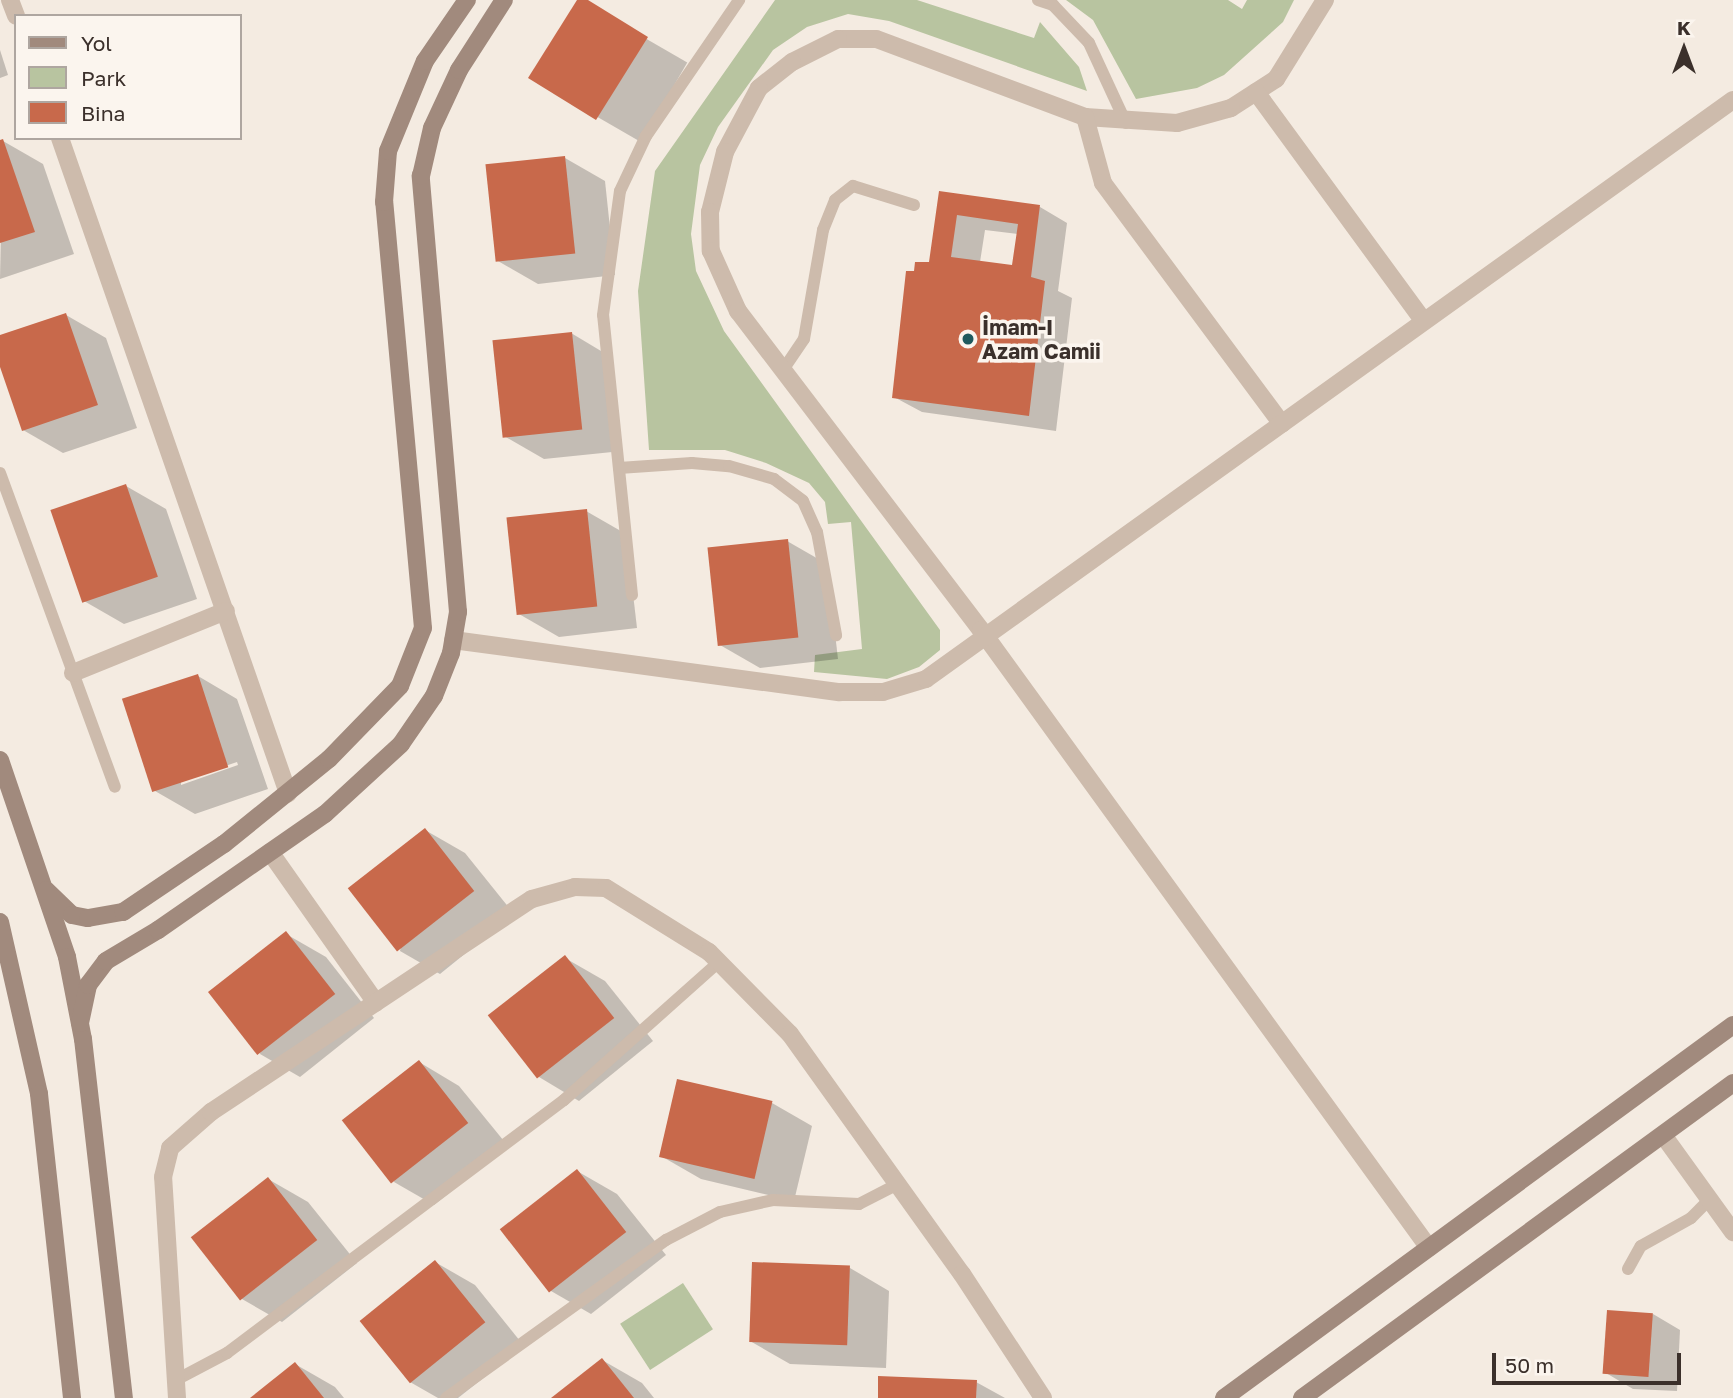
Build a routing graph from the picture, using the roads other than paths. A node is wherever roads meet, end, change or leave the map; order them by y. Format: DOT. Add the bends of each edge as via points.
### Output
graph roads {
  1 [pos="467,0"];
  2 [pos="504,0"];
  3 [pos="739,0"];
  4 [pos="1038,0"];
  5 [pos="1325,0"];
  6 [pos="1256,92"];
  7 [pos="1733,100"];
  8 [pos="1084,117"];
  9 [pos="1126,123"];
  10 [pos="61,140"];
  11 [pos="914,205"];
  12 [pos="1423,320"];
  13 [pos="783,370"];
  14 [pos="1282,424"];
  15 [pos="619,468"];
  16 [pos="0,473"];
  17 [pos="632,595"];
  18 [pos="226,611"];
  19 [pos="836,635"];
  20 [pos="988,639"];
  21 [pos="453,640"];
  22 [pos="73,673"];
  23 [pos="0,760"];
  24 [pos="115,787"];
  25 [pos="288,793"];
  26 [pos="270,852"];
  27 [pos="46,890"];
  28 [pos="0,922"];
  29 [pos="719,962"];
  30 [pos="376,1003"];
  31 [pos="80,1023"];
  32 [pos="1733,1025"];
  33 [pos="1733,1083"];
  34 [pos="1662,1135"];
  35 [pos="898,1184"];
  36 [pos="1709,1200"];
  37 [pos="1733,1232"];
  38 [pos="1429,1248"];
  39 [pos="1628,1269"];
  40 [pos="176,1389"];
  41 [pos="72,1398"];
  42 [pos="124,1398"];
  43 [pos="446,1398"];
  44 [pos="1043,1398"];
  45 [pos="1224,1398"];
  46 [pos="1303,1398"];
  1 -- 25 [label="street" via="425,61 400,115 388,151 384,202 423,628 400,686"];
  2 -- 21 [label="street" via="432,128 421,176 458,612"];
  3 -- 15 [label="lane" via="646,136 620,191 603,315"];
  4 -- 9 [label="lane" via="1054,5 1089,43"];
  5 -- 6 [label="street" via="1276,79"];
  6 -- 9 [label="street" via="1231,108 1177,123"];
  6 -- 12 [label="street"];
  7 -- 12 [label="street"];
  8 -- 9 [label="street"];
  8 -- 13 [label="street" via="876,39 838,39 792,62 759,88 725,152 710,212 711,251 738,311"];
  8 -- 14 [label="street" via="1103,183"];
  10 -- 18 [label="street"];
  11 -- 13 [label="lane" via="853,186 835,200 823,230 804,339"];
  12 -- 14 [label="street"];
  13 -- 20 [label="street"];
  14 -- 20 [label="street"];
  15 -- 17 [label="lane"];
  15 -- 19 [label="lane" via="692,463 729,466 774,479 803,501 817,532"];
  16 -- 22 [label="lane"];
  18 -- 22 [label="street"];
  18 -- 25 [label="street"];
  20 -- 21 [label="street" via="926,679 883,692 840,692"];
  20 -- 38 [label="street"];
  21 -- 26 [label="street" via="433,696 401,744 324,814"];
  22 -- 24 [label="lane"];
  23 -- 27 [label="street"];
  25 -- 27 [label="street" via="224,844 123,912 88,918 72,915"];
  26 -- 30 [label="street"];
  26 -- 31 [label="street" via="106,961 88,985"];
  27 -- 31 [label="street" via="67,957"];
  28 -- 41 [label="street" via="39,1094"];
  29 -- 30 [label="street" via="606,888 575,887 532,899"];
  29 -- 35 [label="street" via="790,1034"];
  29 -- 40 [label="lane" via="564,1100"];
  30 -- 40 [label="street" via="211,1112 170,1148 163,1177"];
  31 -- 42 [label="street"];
  32 -- 38 [label="street"];
  33 -- 34 [label="street"];
  34 -- 36 [label="street"];
  34 -- 46 [label="street"];
  35 -- 43 [label="lane" via="859,1204 773,1200 720,1212 666,1240"];
  35 -- 44 [label="street"];
  36 -- 37 [label="street"];
  36 -- 39 [label="lane" via="1691,1218 1641,1246"];
  38 -- 45 [label="street"];
}
